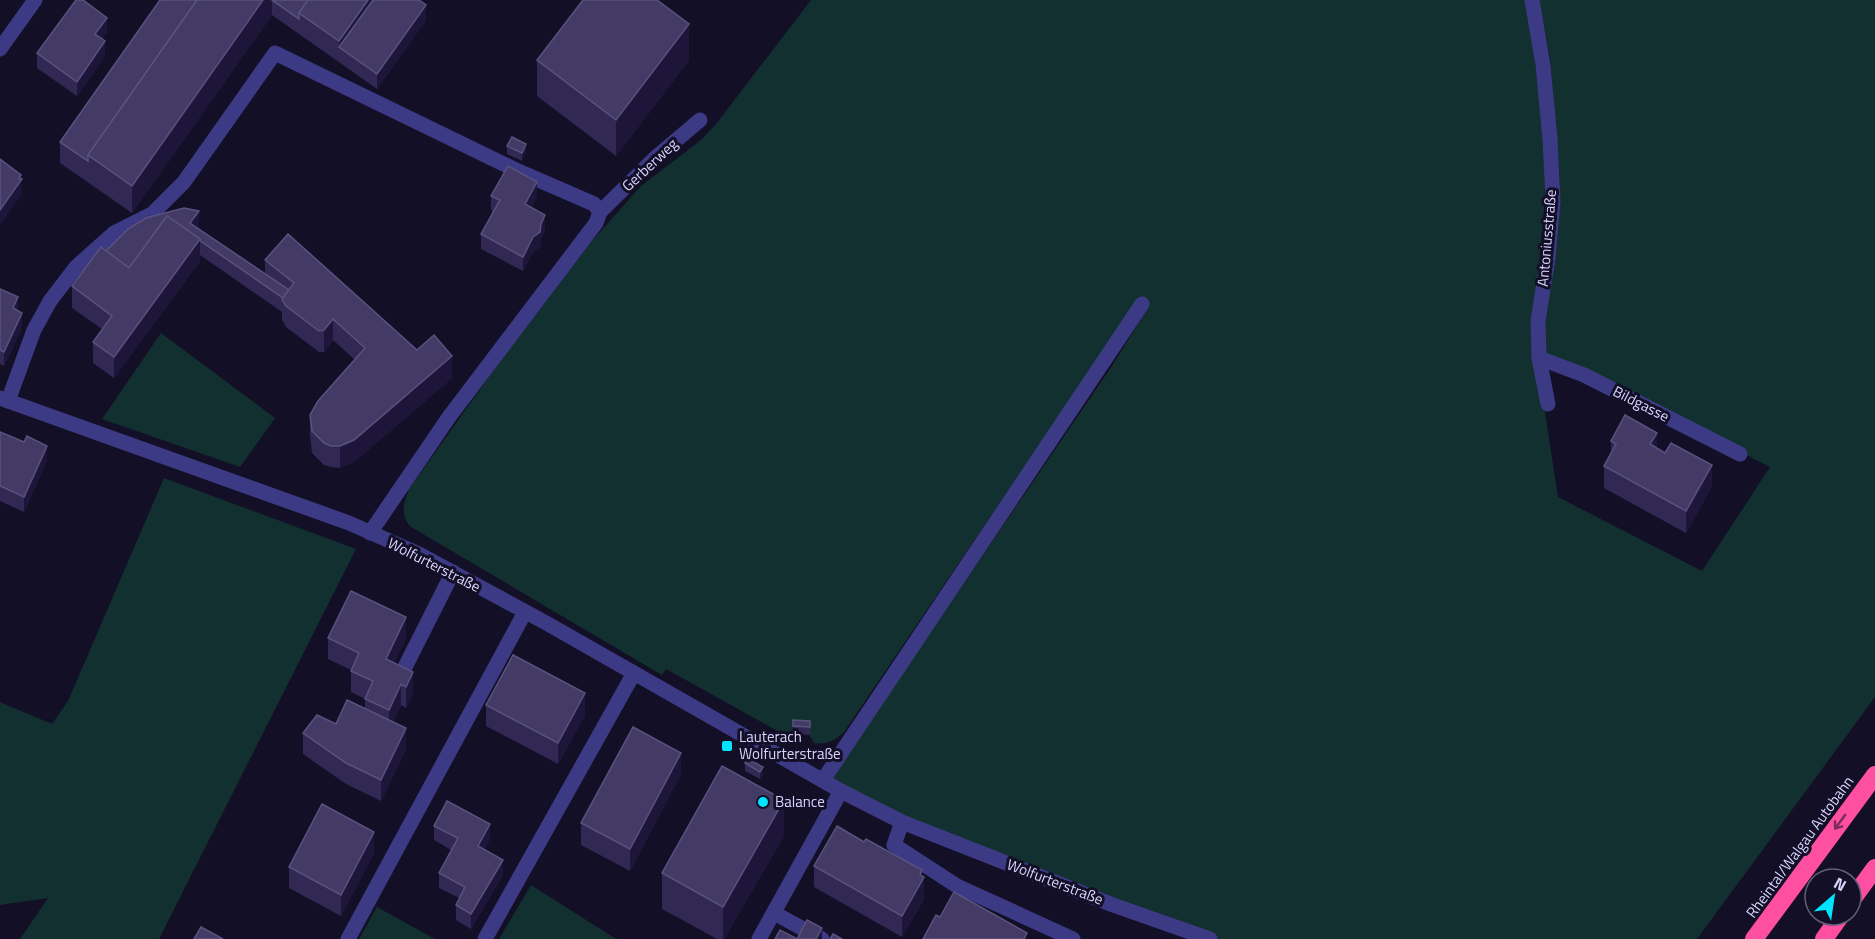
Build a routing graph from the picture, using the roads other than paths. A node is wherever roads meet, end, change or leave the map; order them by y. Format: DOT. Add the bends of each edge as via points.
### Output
graph roads {
  1 [pos="35,0"];
  2 [pos="1532,0"];
  3 [pos="0,49"];
  4 [pos="700,120"];
  5 [pos="600,212"];
  6 [pos="1142,304"];
  7 [pos="1539,358"];
  8 [pos="4,399"];
  9 [pos="1548,404"];
  10 [pos="1740,454"];
  11 [pos="370,533"];
  12 [pos="453,573"];
  13 [pos="525,612"];
  14 [pos="402,673"];
  15 [pos="634,673"];
  16 [pos="1875,776"];
  17 [pos="823,780"];
  18 [pos="841,791"];
  19 [pos="902,822"];
  20 [pos="1875,868"];
  21 [pos="1863,884"];
  22 [pos="774,913"];
  23 [pos="1066,938"];
  24 [pos="348,939"];
  25 [pos="485,939"];
  26 [pos="759,939"];
  27 [pos="822,939"];
  28 [pos="1210,939"];
  29 [pos="1754,939"];
  1 -- 3 [label="street"];
  2 -- 7 [label="street, Antoniusstraße" via="1543,65 1553,202 1538,321"];
  4 -- 5 [label="street, Gerberweg"];
  5 -- 8 [label="street" via="594,204 275,53 184,182 152,214 114,233 76,267 56,292 34,330"];
  5 -- 11 [label="street, Gerberweg" via="596,223 449,417"];
  6 -- 17 [label="street"];
  7 -- 9 [label="street, Antoniusstraße"];
  7 -- 10 [label="street, Bildgasse" via="1584,375"];
  8 -- 11 [label="street, Wolfurterstraße"];
  11 -- 12 [label="street, Wolfurterstraße"];
  12 -- 13 [label="street, Wolfurterstraße"];
  12 -- 14 [label="street"];
  13 -- 15 [label="street, Wolfurterstraße"];
  13 -- 24 [label="street"];
  15 -- 17 [label="street, Wolfurterstraße"];
  15 -- 25 [label="street"];
  16 -- 29 [label="highway, Rheintal/Walgau Autobahn, one-way"];
  17 -- 18 [label="street, Wolfurterstraße"];
  18 -- 19 [label="street, Wolfurterstraße"];
  18 -- 22 [label="street"];
  19 -- 23 [label="street" via="894,844 957,886"];
  19 -- 28 [label="street, Wolfurterstraße"];
  20 -- 21 [label="highway"];
  22 -- 26 [label="street"];
  22 -- 27 [label="street"];
}
